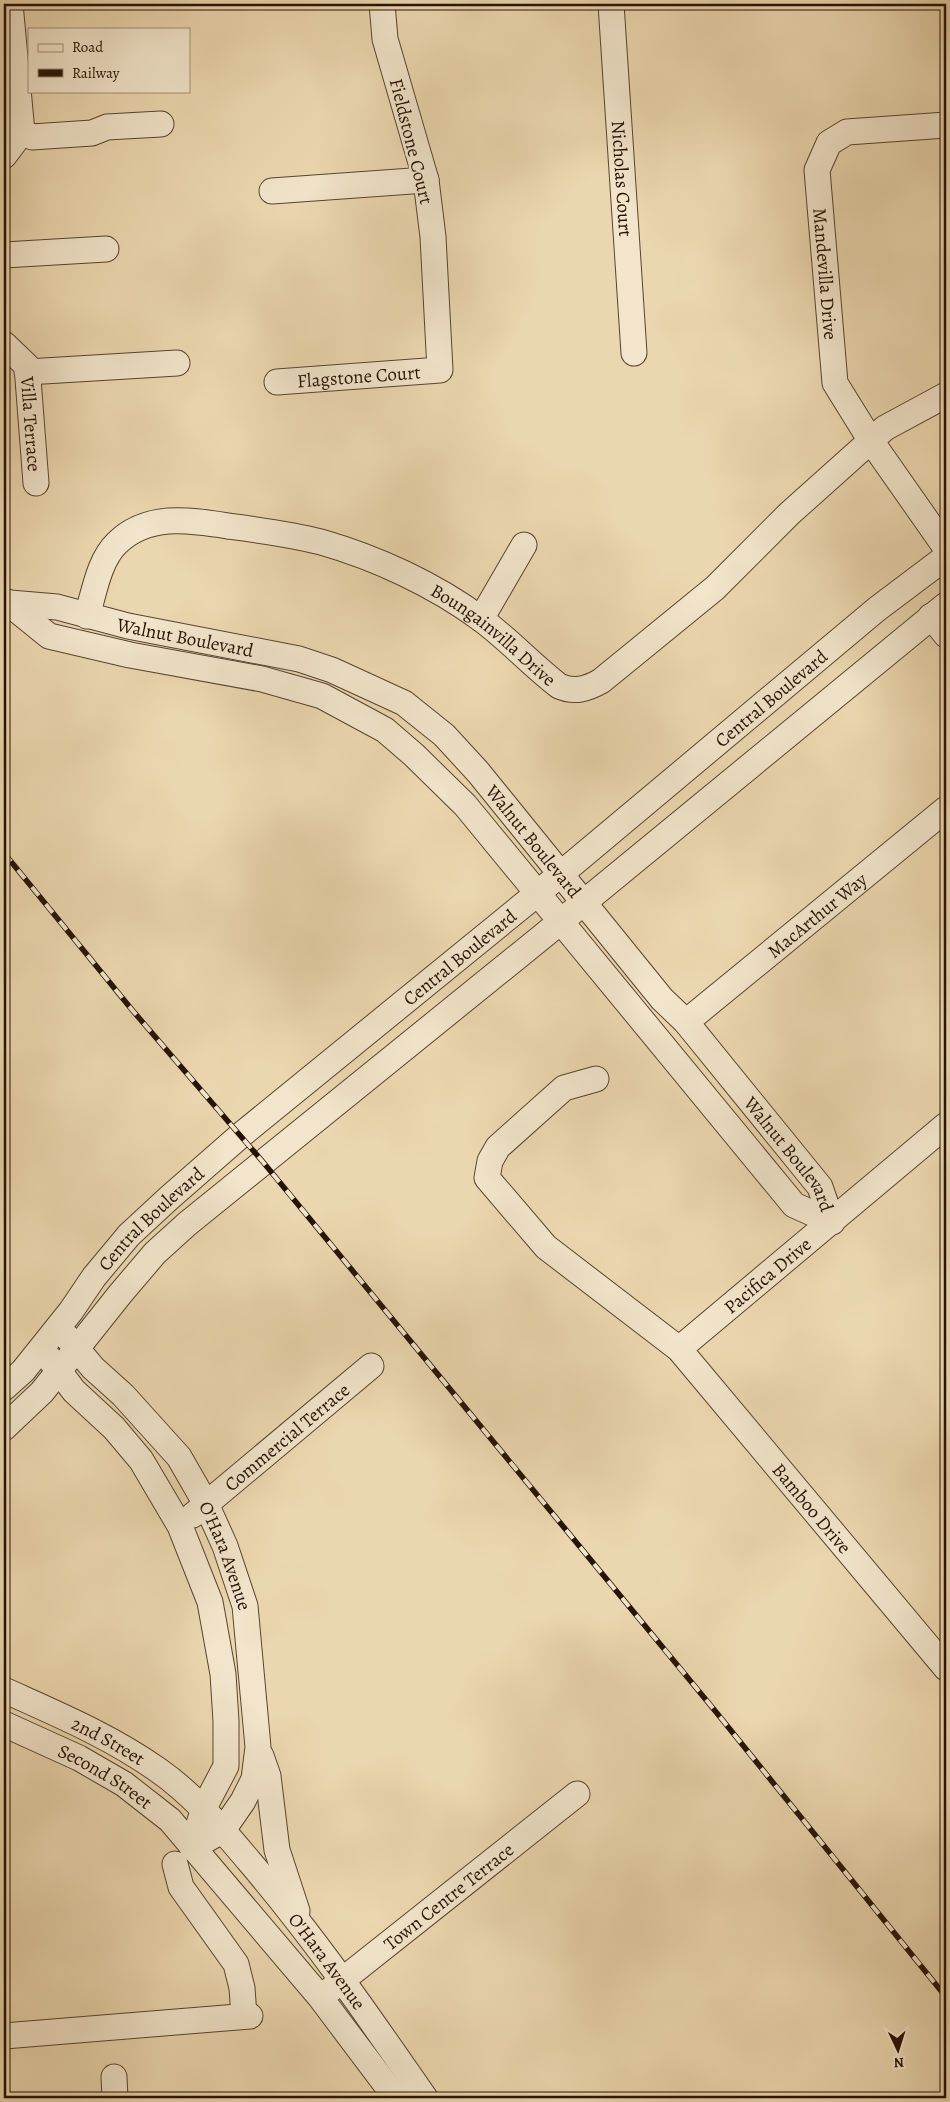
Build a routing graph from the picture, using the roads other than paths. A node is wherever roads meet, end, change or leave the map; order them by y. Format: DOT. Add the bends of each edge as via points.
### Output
graph roads {
  1 [pos="10,4"];
  2 [pos="382,4"];
  3 [pos="611,4"];
  4 [pos="161,124"];
  5 [pos="946,125"];
  6 [pos="22,132"];
  7 [pos="4,156"];
  8 [pos="426,180"];
  9 [pos="272,190"];
  10 [pos="106,249"];
  11 [pos="4,256"];
  12 [pos="4,344"];
  13 [pos="634,353"];
  14 [pos="177,363"];
  15 [pos="440,370"];
  16 [pos="27,372"];
  17 [pos="277,382"];
  18 [pos="946,395"];
  19 [pos="871,442"];
  20 [pos="36,483"];
  21 [pos="524,545"];
  22 [pos="946,548"];
  23 [pos="946,557"];
  24 [pos="7,602"];
  25 [pos="938,610"];
  26 [pos="87,616"];
  27 [pos="481,619"];
  28 [pos="946,635"];
  29 [pos="946,809"];
  30 [pos="562,873"];
  31 [pos="538,893"];
  32 [pos="585,901"];
  33 [pos="561,921"];
  34 [pos="686,1022"];
  35 [pos="596,1079"];
  36 [pos="946,1125"];
  37 [pos="832,1222"];
  38 [pos="59,1327"];
  39 [pos="41,1348"];
  40 [pos="77,1349"];
  41 [pos="680,1349"];
  42 [pos="371,1366"];
  43 [pos="59,1372"];
  44 [pos="4,1388"];
  45 [pos="4,1428"];
  46 [pos="206,1504"];
  47 [pos="180,1526"];
  48 [pos="946,1668"];
  49 [pos="4,1690"];
  50 [pos="4,1724"];
  51 [pos="258,1746"];
  52 [pos="577,1794"];
  53 [pos="204,1808"];
  54 [pos="223,1830"];
  55 [pos="183,1856"];
  56 [pos="303,1928"];
  57 [pos="344,1980"];
  58 [pos="320,1997"];
  59 [pos="4,2036"];
  60 [pos="396,2098"];
  61 [pos="425,2098"];
  1 -- 6 [label="street"];
  2 -- 8 [label="street, Fieldstone Court" via="385,39"];
  3 -- 13 [label="street, Nicholas Court"];
  4 -- 6 [label="street" via="107,127 92,133 32,138"];
  5 -- 19 [label="street, Mandevilla Drive" via="847,132 829,144 817,170 835,382"];
  6 -- 7 [label="street"];
  8 -- 9 [label="street"];
  8 -- 15 [label="street, Fieldstone Court" via="433,238"];
  10 -- 11 [label="street"];
  12 -- 16 [label="street, Villa Terrace" via="27,366"];
  14 -- 16 [label="street"];
  15 -- 17 [label="street, Flagstone Court"];
  16 -- 20 [label="street, Villa Terrace"];
  18 -- 19 [label="street, Boungainvilla Drive" via="885,428"];
  19 -- 22 [label="street, Mandevilla Drive"];
  19 -- 27 [label="street, Boungainvilla Drive" via="790,513 714,588 593,685 576,690 559,686"];
  21 -- 27 [label="street"];
  23 -- 30 [label="street, Central Boulevard" via="877,609"];
  24 -- 26 [label="street, Walnut Boulevard" via="57,607"];
  24 -- 31 [label="street, Walnut Boulevard" via="49,636 130,655 262,679 322,696 350,710 384,730 414,755 465,805"];
  25 -- 28 [label="street"];
  25 -- 32 [label="street, Central Boulevard"];
  26 -- 27 [label="street, Boungainvilla Drive" via="105,561 115,544 151,523 180,519 290,535 322,543 409,576"];
  26 -- 30 [label="street, Walnut Boulevard" via="298,659 332,670 404,703 444,735"];
  29 -- 34 [label="street, MacArthur Way"];
  30 -- 31 [label="street, Central Boulevard"];
  30 -- 32 [label="street, Walnut Boulevard"];
  31 -- 33 [label="street, Walnut Boulevard"];
  31 -- 38 [label="street, Central Boulevard" via="248,1129 169,1198 129,1235"];
  32 -- 33 [label="street, Central Boulevard"];
  32 -- 34 [label="street, Walnut Boulevard" via="662,998"];
  33 -- 37 [label="street, Walnut Boulevard" via="794,1205"];
  33 -- 40 [label="street, Central Boulevard" via="187,1224 155,1253"];
  34 -- 37 [label="street, Walnut Boulevard" via="820,1187"];
  35 -- 41 [label="street, Bamboo Drive" via="564,1088 506,1141 490,1161 487,1178 546,1247"];
  36 -- 37 [label="street, Pacifica Drive"];
  37 -- 41 [label="street, Pacifica Drive"];
  38 -- 39 [label="street, Central Boulevard"];
  38 -- 40 [label="street, O'Hara Avenue"];
  39 -- 43 [label="street, O'Hara Avenue"];
  39 -- 44 [label="street, Central Boulevard"];
  40 -- 43 [label="street, Central Boulevard"];
  40 -- 46 [label="street, O'Hara Avenue" via="123,1394 179,1457"];
  41 -- 48 [label="street, Bamboo Drive"];
  42 -- 46 [label="street, Commercial Terrace"];
  43 -- 45 [label="street, Central Boulevard"];
  43 -- 47 [label="street, O'Hara Avenue" via="141,1460"];
  46 -- 47 [label="street, Commercial Terrace"];
  46 -- 51 [label="street, O'Hara Avenue" via="225,1546 245,1606"];
  47 -- 53 [label="street, O'Hara Avenue" via="210,1602 223,1674 226,1766"];
  49 -- 53 [label="street, 2nd Street" via="101,1734 159,1770"];
  50 -- 55 [label="street, Second Street" via="79,1758 124,1784 170,1820"];
  51 -- 54 [label="street, O'Hara Avenue" via="254,1779 243,1802"];
  51 -- 56 [label="street" via="268,1776 278,1850"];
  52 -- 57 [label="street, Town Centre Terrace"];
  53 -- 54 [label="street, O'Hara Avenue"];
  53 -- 55 [label="street, O'Hara Avenue"];
  54 -- 55 [label="street, O'Hara Avenue"];
  54 -- 56 [label="street, O'Hara Avenue"];
  55 -- 58 [label="street, O'Hara Avenue"];
  55 -- 59 [label="street" via="181,1887 236,1964 247,2016"];
  56 -- 57 [label="street, O'Hara Avenue"];
  57 -- 58 [label="street, Town Centre Terrace"];
  57 -- 61 [label="street, O'Hara Avenue"];
  58 -- 60 [label="street, O'Hara Avenue"];
}
